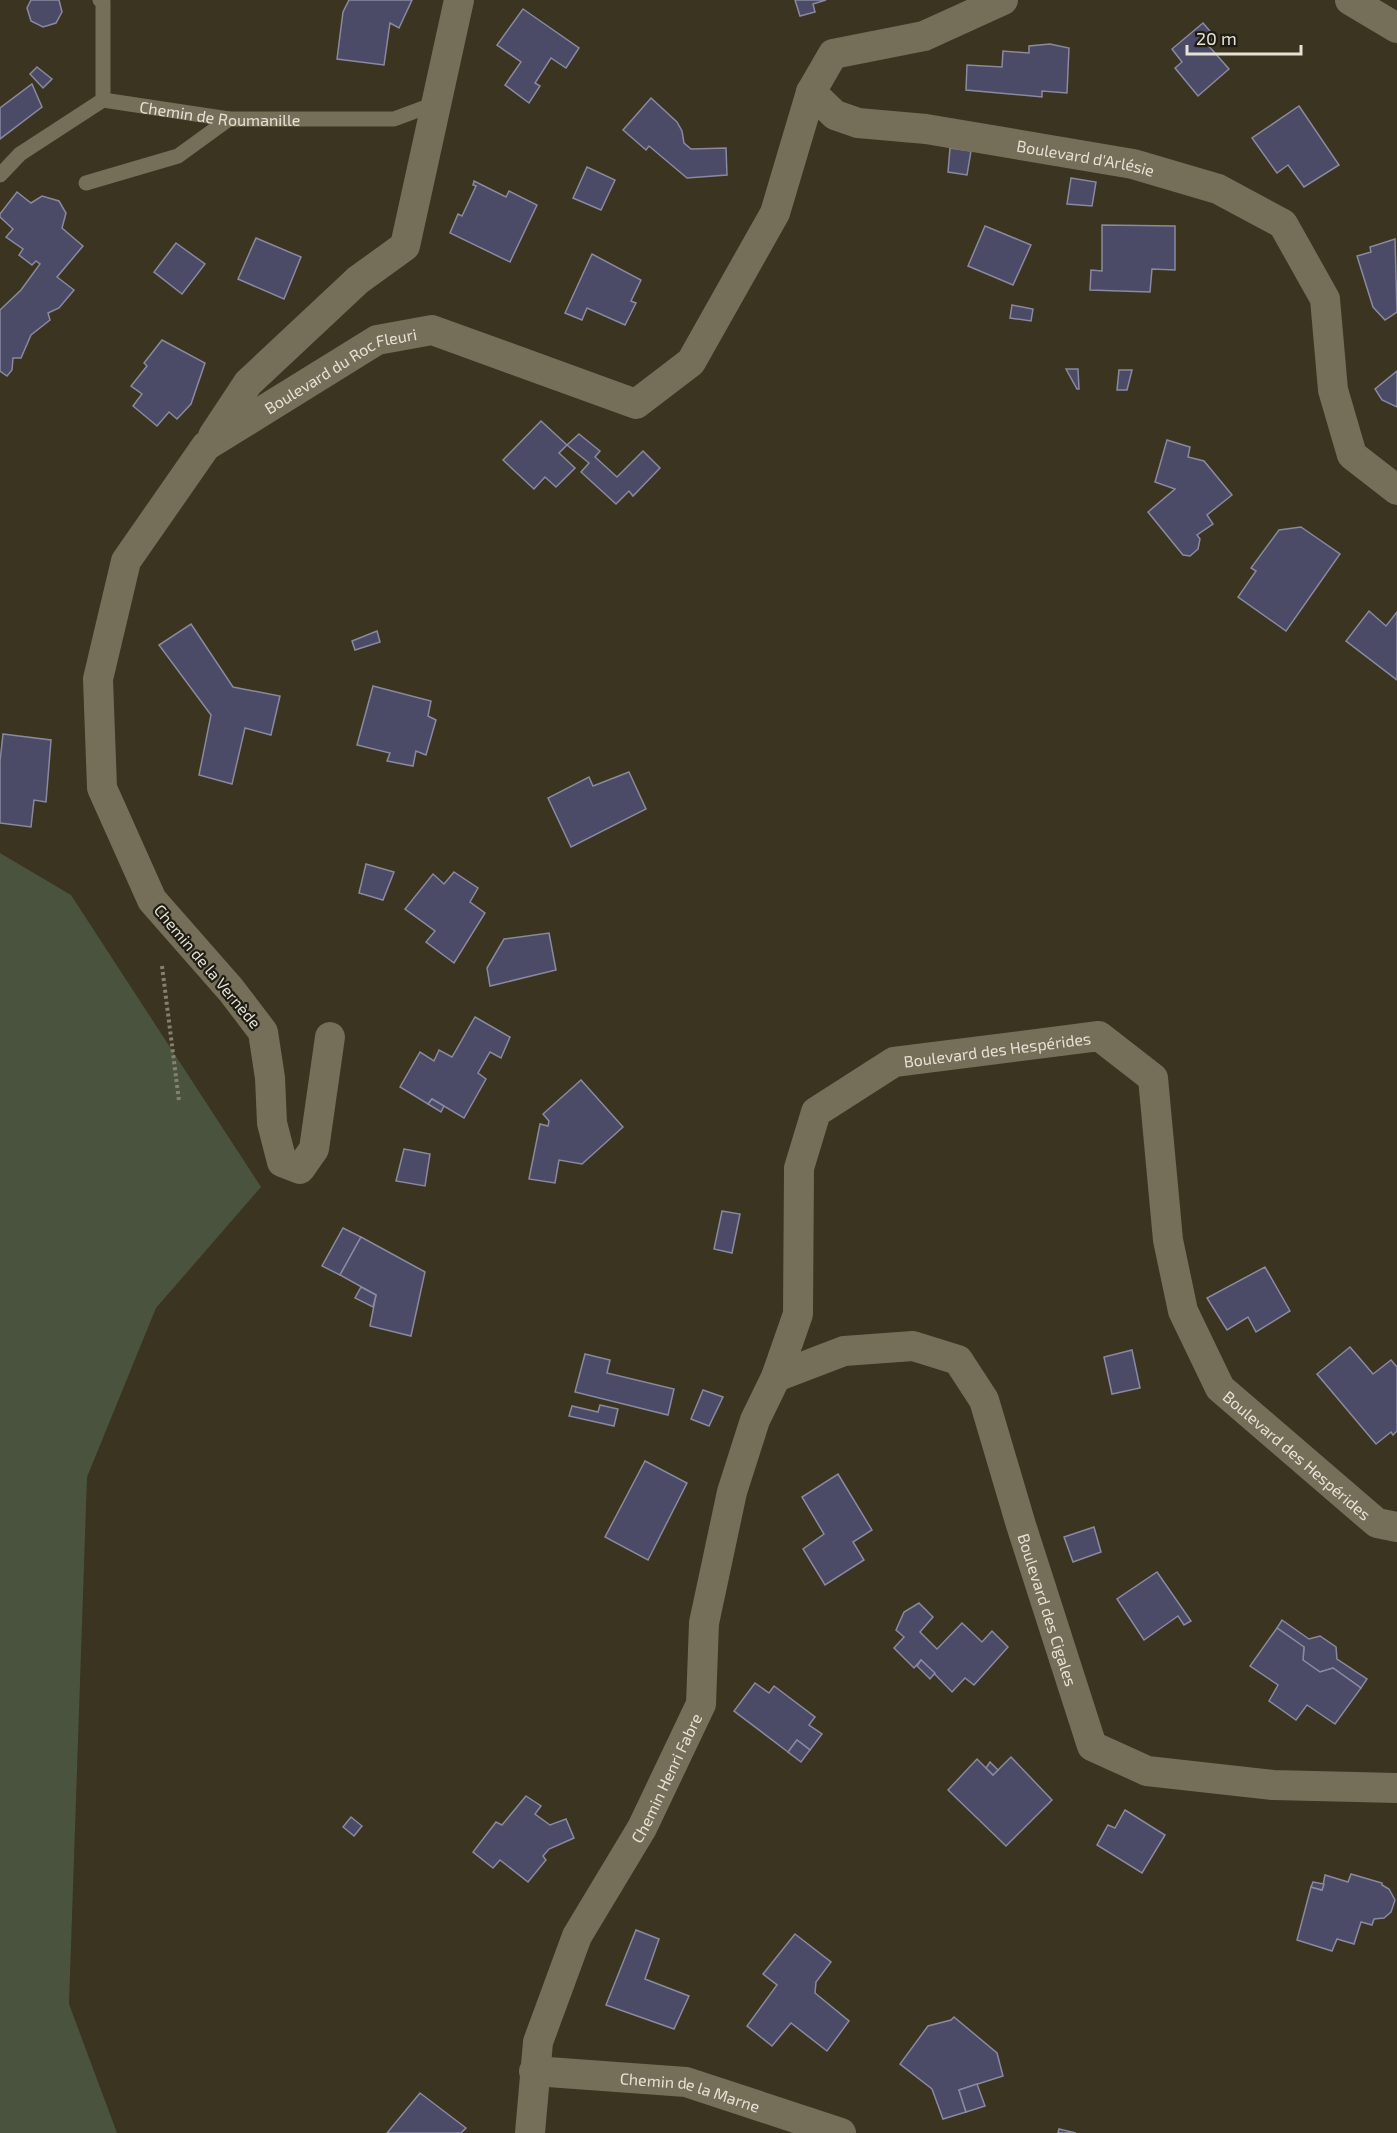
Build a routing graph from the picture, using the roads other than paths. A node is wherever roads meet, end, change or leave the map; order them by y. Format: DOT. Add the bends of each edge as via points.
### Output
graph roads {
  1 [pos="100,0"];
  2 [pos="459,0"];
  3 [pos="1003,0"];
  4 [pos="1350,0"];
  5 [pos="1397,28"];
  6 [pos="811,92"];
  7 [pos="103,100"];
  8 [pos="436,103"];
  9 [pos="229,119"];
  10 [pos="0,175"];
  11 [pos="86,183"];
  12 [pos="206,446"];
  13 [pos="1397,490"];
  14 [pos="152,900"];
  15 [pos="330,1037"];
  16 [pos="776,1377"];
  17 [pos="1397,1527"];
  18 [pos="1397,1788"];
  19 [pos="534,2071"];
  20 [pos="530,2133"];
  21 [pos="841,2133"];
  1 -- 7 [label="lane"];
  2 -- 8 [label="street"];
  3 -- 6 [label="street" via="924,36 833,54"];
  4 -- 5 [label="street"];
  6 -- 12 [label="street, Boulevard du Roc Fleuri" via="775,213 691,362 636,405 432,330 377,340"];
  6 -- 13 [label="street, Boulevard d'Arlésie" via="835,115 858,123 926,129 1133,164 1218,189 1283,224 1325,299 1333,390 1352,455"];
  7 -- 9 [label="lane, Chemin de Roumanille"];
  7 -- 10 [label="lane" via="20,154"];
  8 -- 9 [label="lane, Chemin de Roumanille" via="394,119"];
  8 -- 12 [label="street" via="405,246 358,280 248,383"];
  9 -- 11 [label="lane" via="178,156"];
  12 -- 14 [label="street, Boulevard du Roc Fleuri" via="126,561 98,679 102,788"];
  14 -- 15 [label="street, Chemin de la Vernède" via="263,1032 272,1122 282,1162 300,1169 314,1149"];
  16 -- 17 [label="street, Boulevard des Hespérides" via="798,1314 799,1168 816,1112 894,1062 1099,1036 1154,1078 1167,1240 1183,1311 1220,1388 1377,1524"];
  16 -- 18 [label="street, Boulevard des Cigales" via="844,1351 913,1346 958,1360 984,1400 1092,1746 1147,1771 1273,1785"];
  16 -- 19 [label="street, Chemin Henri Fabre" via="755,1420 732,1492 704,1623 701,1704 642,1828 577,1936 538,2042"];
  19 -- 20 [label="street, Chemin Henri Fabre"];
  19 -- 21 [label="street, Chemin de la Marne" via="686,2082"];
}
